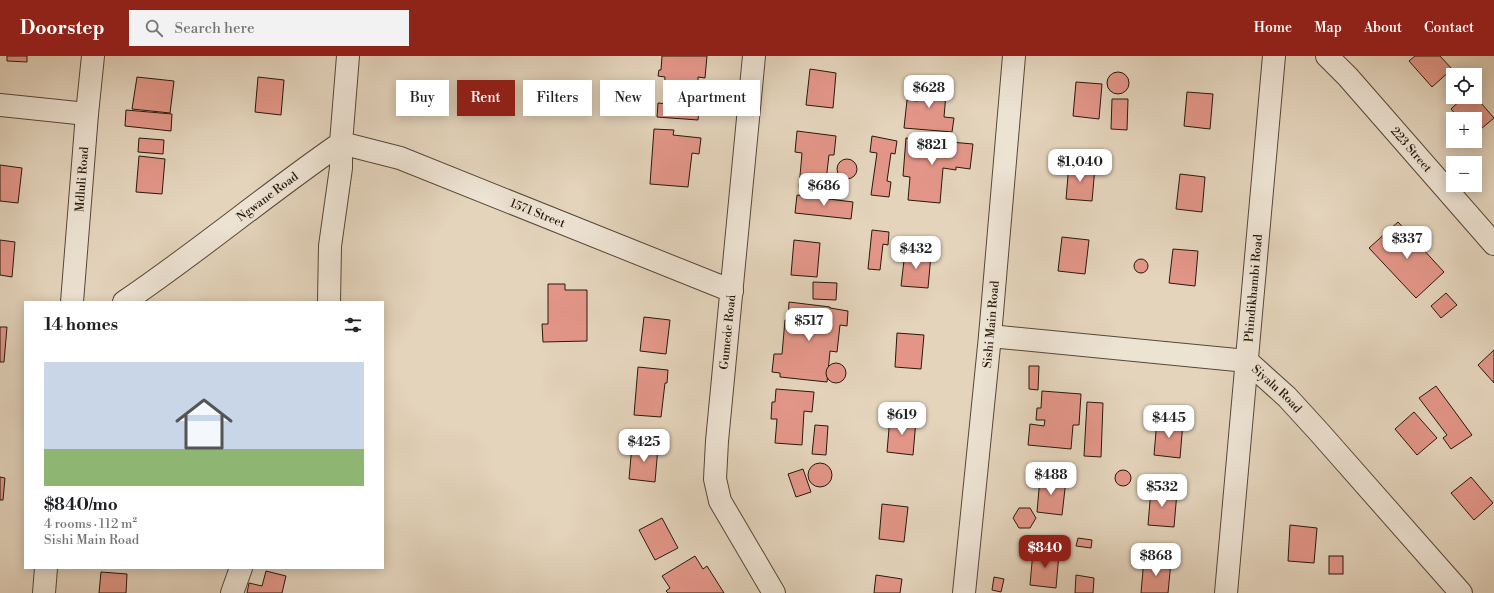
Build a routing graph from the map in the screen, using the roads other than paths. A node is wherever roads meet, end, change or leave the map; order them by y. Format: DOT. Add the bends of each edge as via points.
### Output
graph roads {
  1 [pos="93,56"];
  2 [pos="348,56"];
  3 [pos="754,56"];
  4 [pos="1014,56"];
  5 [pos="1274,56"];
  6 [pos="1327,56"];
  7 [pos="0,105"];
  8 [pos="87,114"];
  9 [pos="341,143"];
  10 [pos="1494,244"];
  11 [pos="732,291"];
  12 [pos="72,301"];
  13 [pos="125,301"];
  14 [pos="329,301"];
  15 [pos="990,336"];
  16 [pos="1247,361"];
  17 [pos="46,569"];
  18 [pos="241,569"];
  19 [pos="44,593"];
  20 [pos="232,593"];
  21 [pos="774,593"];
  22 [pos="964,593"];
  23 [pos="1226,593"];
  24 [pos="1461,593"];
  1 -- 8 [label="street, Mdluli Road"];
  2 -- 9 [label="street"];
  3 -- 11 [label="street, Gumede Road"];
  4 -- 15 [label="street, Sishi Main Road"];
  5 -- 16 [label="street, Phindikhambi Road"];
  6 -- 10 [label="street, 223 Street"];
  7 -- 8 [label="street"];
  8 -- 12 [label="street, Mdluli Road"];
  9 -- 11 [label="street, 1571 Street" via="400,158"];
  9 -- 13 [label="street, Ngwane Road"];
  9 -- 14 [label="street" via="341,168 330,246"];
  11 -- 21 [label="street, Gumede Road" via="715,479 720,501"];
  15 -- 16 [label="street, Siyalu Road"];
  15 -- 22 [label="street, Sishi Main Road"];
  16 -- 23 [label="street, Phindikhambi Road"];
  16 -- 24 [label="street, Siyalu Road" via="1287,397 1314,426"];
  17 -- 19 [label="street"];
  18 -- 20 [label="street"];
}
